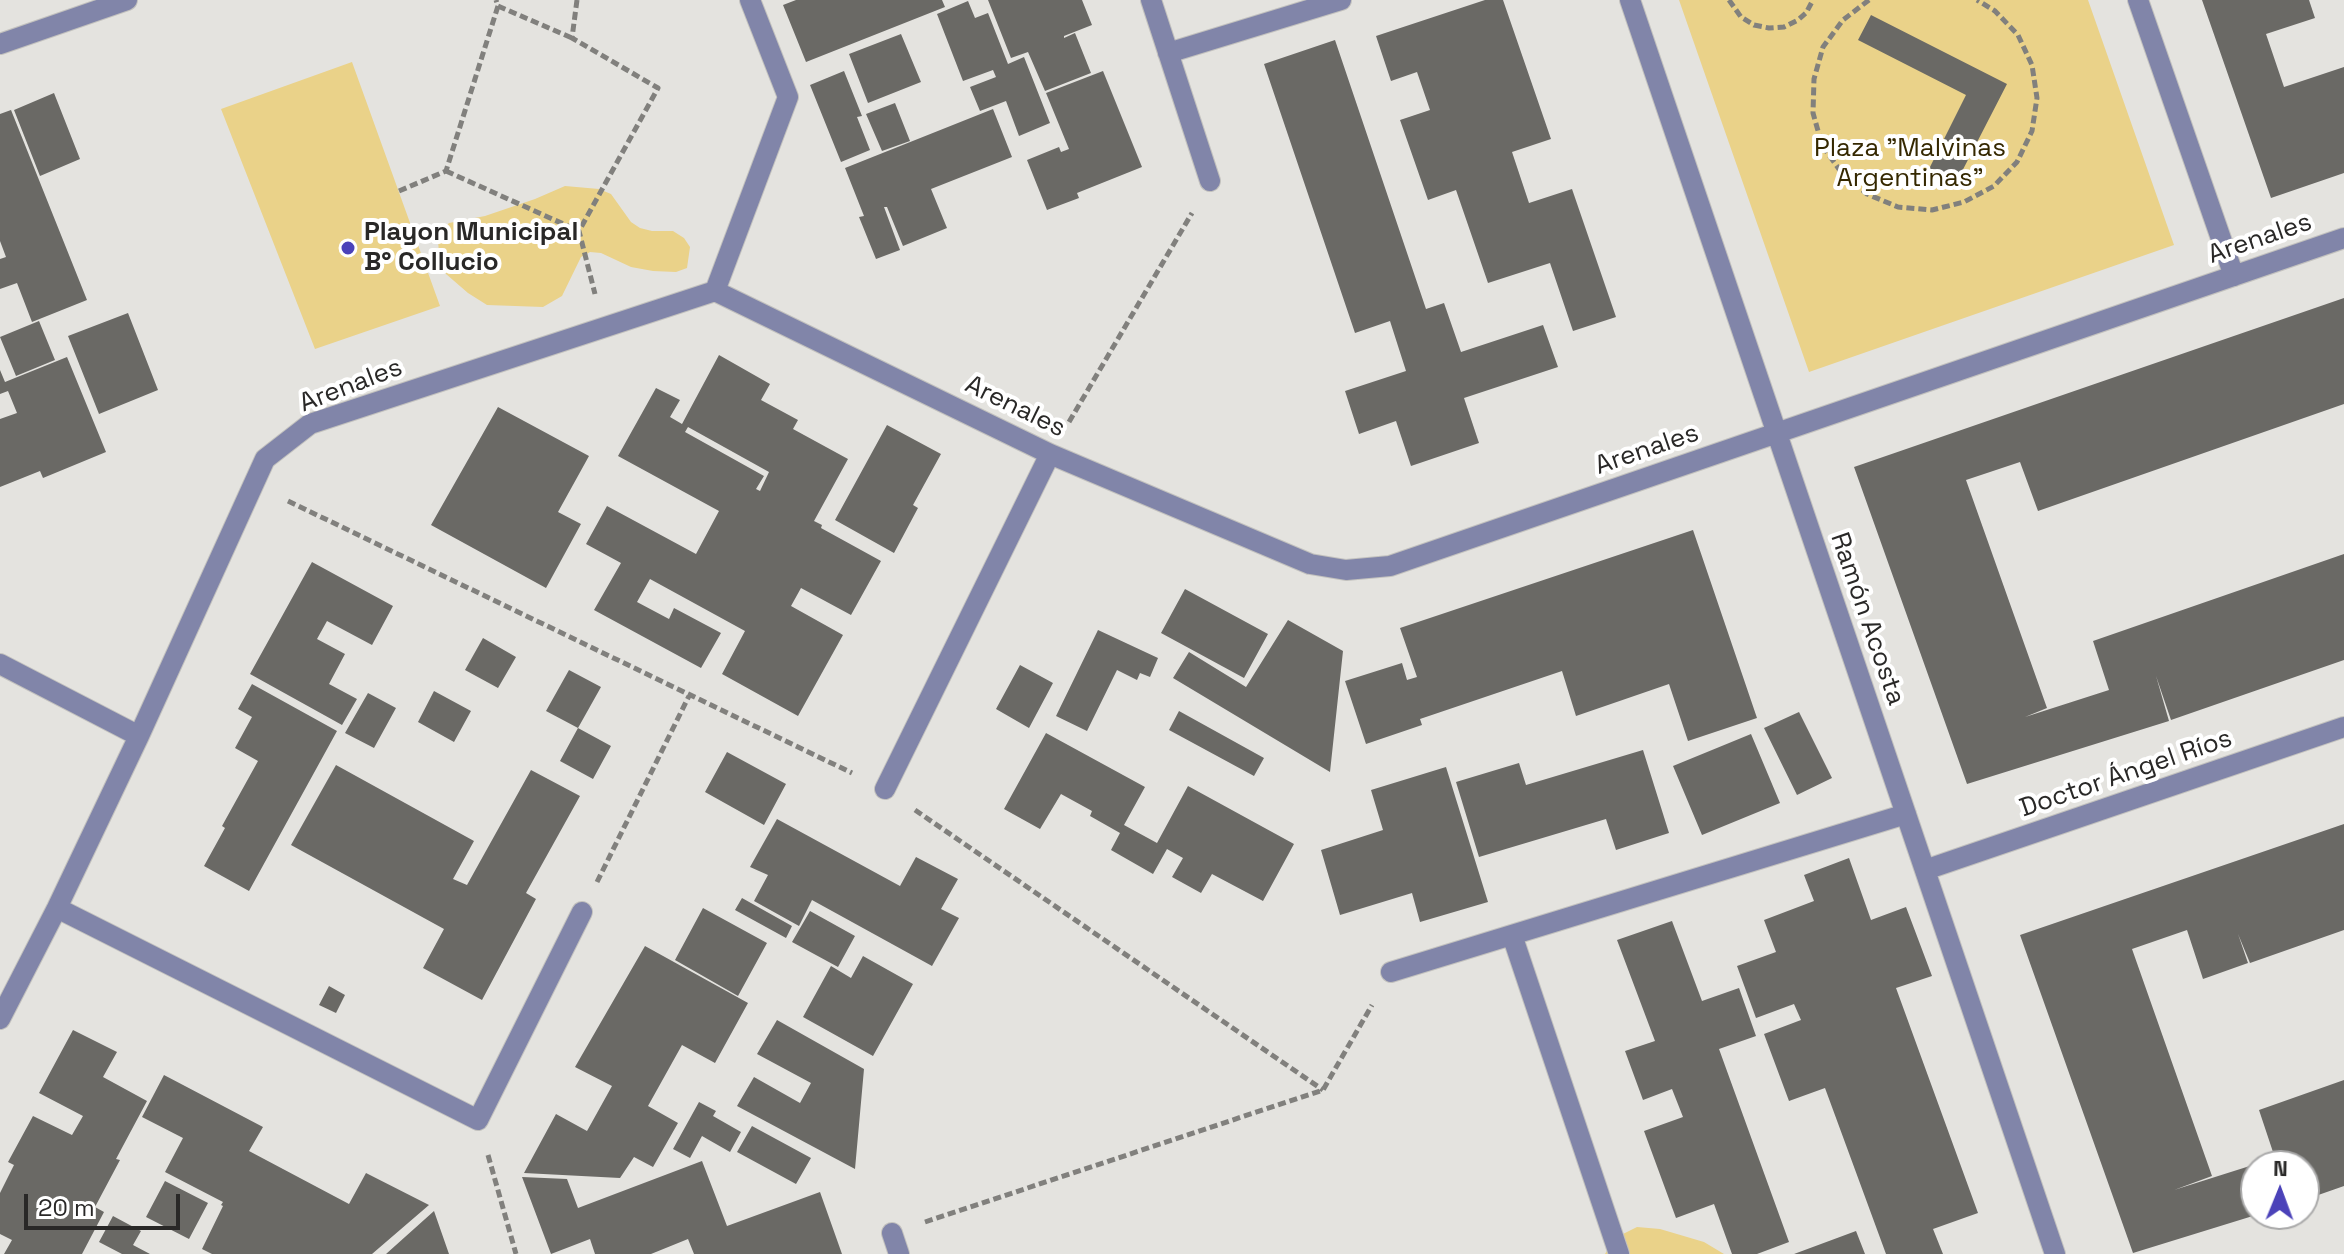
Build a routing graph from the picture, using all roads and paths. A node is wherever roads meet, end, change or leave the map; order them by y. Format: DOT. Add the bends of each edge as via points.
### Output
graph roads {
  1 [pos="127,0"];
  2 [pos="577,0"];
  3 [pos="750,0"];
  4 [pos="1151,0"];
  5 [pos="1341,0"];
  6 [pos="1630,0"];
  7 [pos="1729,0"];
  8 [pos="1813,0"];
  9 [pos="1869,0"];
  10 [pos="1977,0"];
  11 [pos="2138,0"];
  12 [pos="497,3"];
  13 [pos="572,38"];
  14 [pos="0,44"];
  15 [pos="1168,53"];
  16 [pos="446,171"];
  17 [pos="1210,181"];
  18 [pos="399,191"];
  19 [pos="579,231"];
  20 [pos="2344,238"];
  21 [pos="2234,276"];
  22 [pos="715,291"];
  23 [pos="604,327"];
  24 [pos="1776,432"];
  25 [pos="1050,454"];
  26 [pos="254,484"];
  27 [pos="0,664"];
  28 [pos="689,696"];
  29 [pos="2344,727"];
  30 [pos="139,736"];
  31 [pos="885,789"];
  32 [pos="1906,814"];
  33 [pos="1925,870"];
  34 [pos="57,908"];
  35 [pos="582,912"];
  36 [pos="1512,935"];
  37 [pos="1391,972"];
  38 [pos="0,1019"];
  39 [pos="1323,1090"];
  40 [pos="478,1120"];
  41 [pos="892,1233"];
  42 [pos="516,1254"];
  43 [pos="899,1254"];
  44 [pos="1619,1254"];
  45 [pos="2055,1254"];
  1 -- 14 [label="street"];
  2 -- 13 [label="path"];
  3 -- 22 [label="street" via="788,97"];
  4 -- 15 [label="street"];
  5 -- 15 [label="street"];
  6 -- 24 [label="street, Ramón Acosta"];
  7 -- 8 [label="path" via="1741,17 1769,28 1798,20"];
  9 -- 10 [label="path" via="1843,20 1823,47 1814,79 1813,113 1822,145 1841,172 1867,194 1898,207 1932,210 1964,202 1994,186 2017,162 2032,131 2037,98 2032,65 2018,35"];
  11 -- 21 [label="street"];
  12 -- 13 [label="path"];
  12 -- 16 [label="path"];
  13 -- 19 [label="path" via="658,88"];
  15 -- 17 [label="street"];
  16 -- 18 [label="path"];
  16 -- 19 [label="path"];
  17 -- 25 [label="path"];
  19 -- 23 [label="path"];
  20 -- 21 [label="street, Arenales"];
  21 -- 24 [label="street, Arenales"];
  22 -- 23 [label="street, Arenales"];
  22 -- 25 [label="street, Arenales"];
  23 -- 26 [label="street, Arenales" via="310,424 265,459"];
  24 -- 25 [label="street, Arenales" via="1390,566 1346,570 1310,564"];
  24 -- 32 [label="street, Ramón Acosta"];
  25 -- 31 [label="street"];
  26 -- 28 [label="path"];
  26 -- 30 [label="street, Arenales"];
  27 -- 30 [label="street"];
  28 -- 31 [label="path"];
  28 -- 35 [label="path"];
  29 -- 33 [label="street, Doctor Ángel Ríos"];
  30 -- 34 [label="street, Arenales"];
  31 -- 39 [label="path"];
  32 -- 33 [label="street, Ramón Acosta"];
  32 -- 36 [label="street"];
  33 -- 45 [label="street, Ramón Acosta"];
  34 -- 38 [label="street, Arenales"];
  34 -- 40 [label="street"];
  35 -- 40 [label="street"];
  36 -- 37 [label="street"];
  36 -- 44 [label="street"];
  37 -- 39 [label="path"];
  39 -- 41 [label="path"];
  40 -- 42 [label="path"];
  41 -- 43 [label="street"];
}
